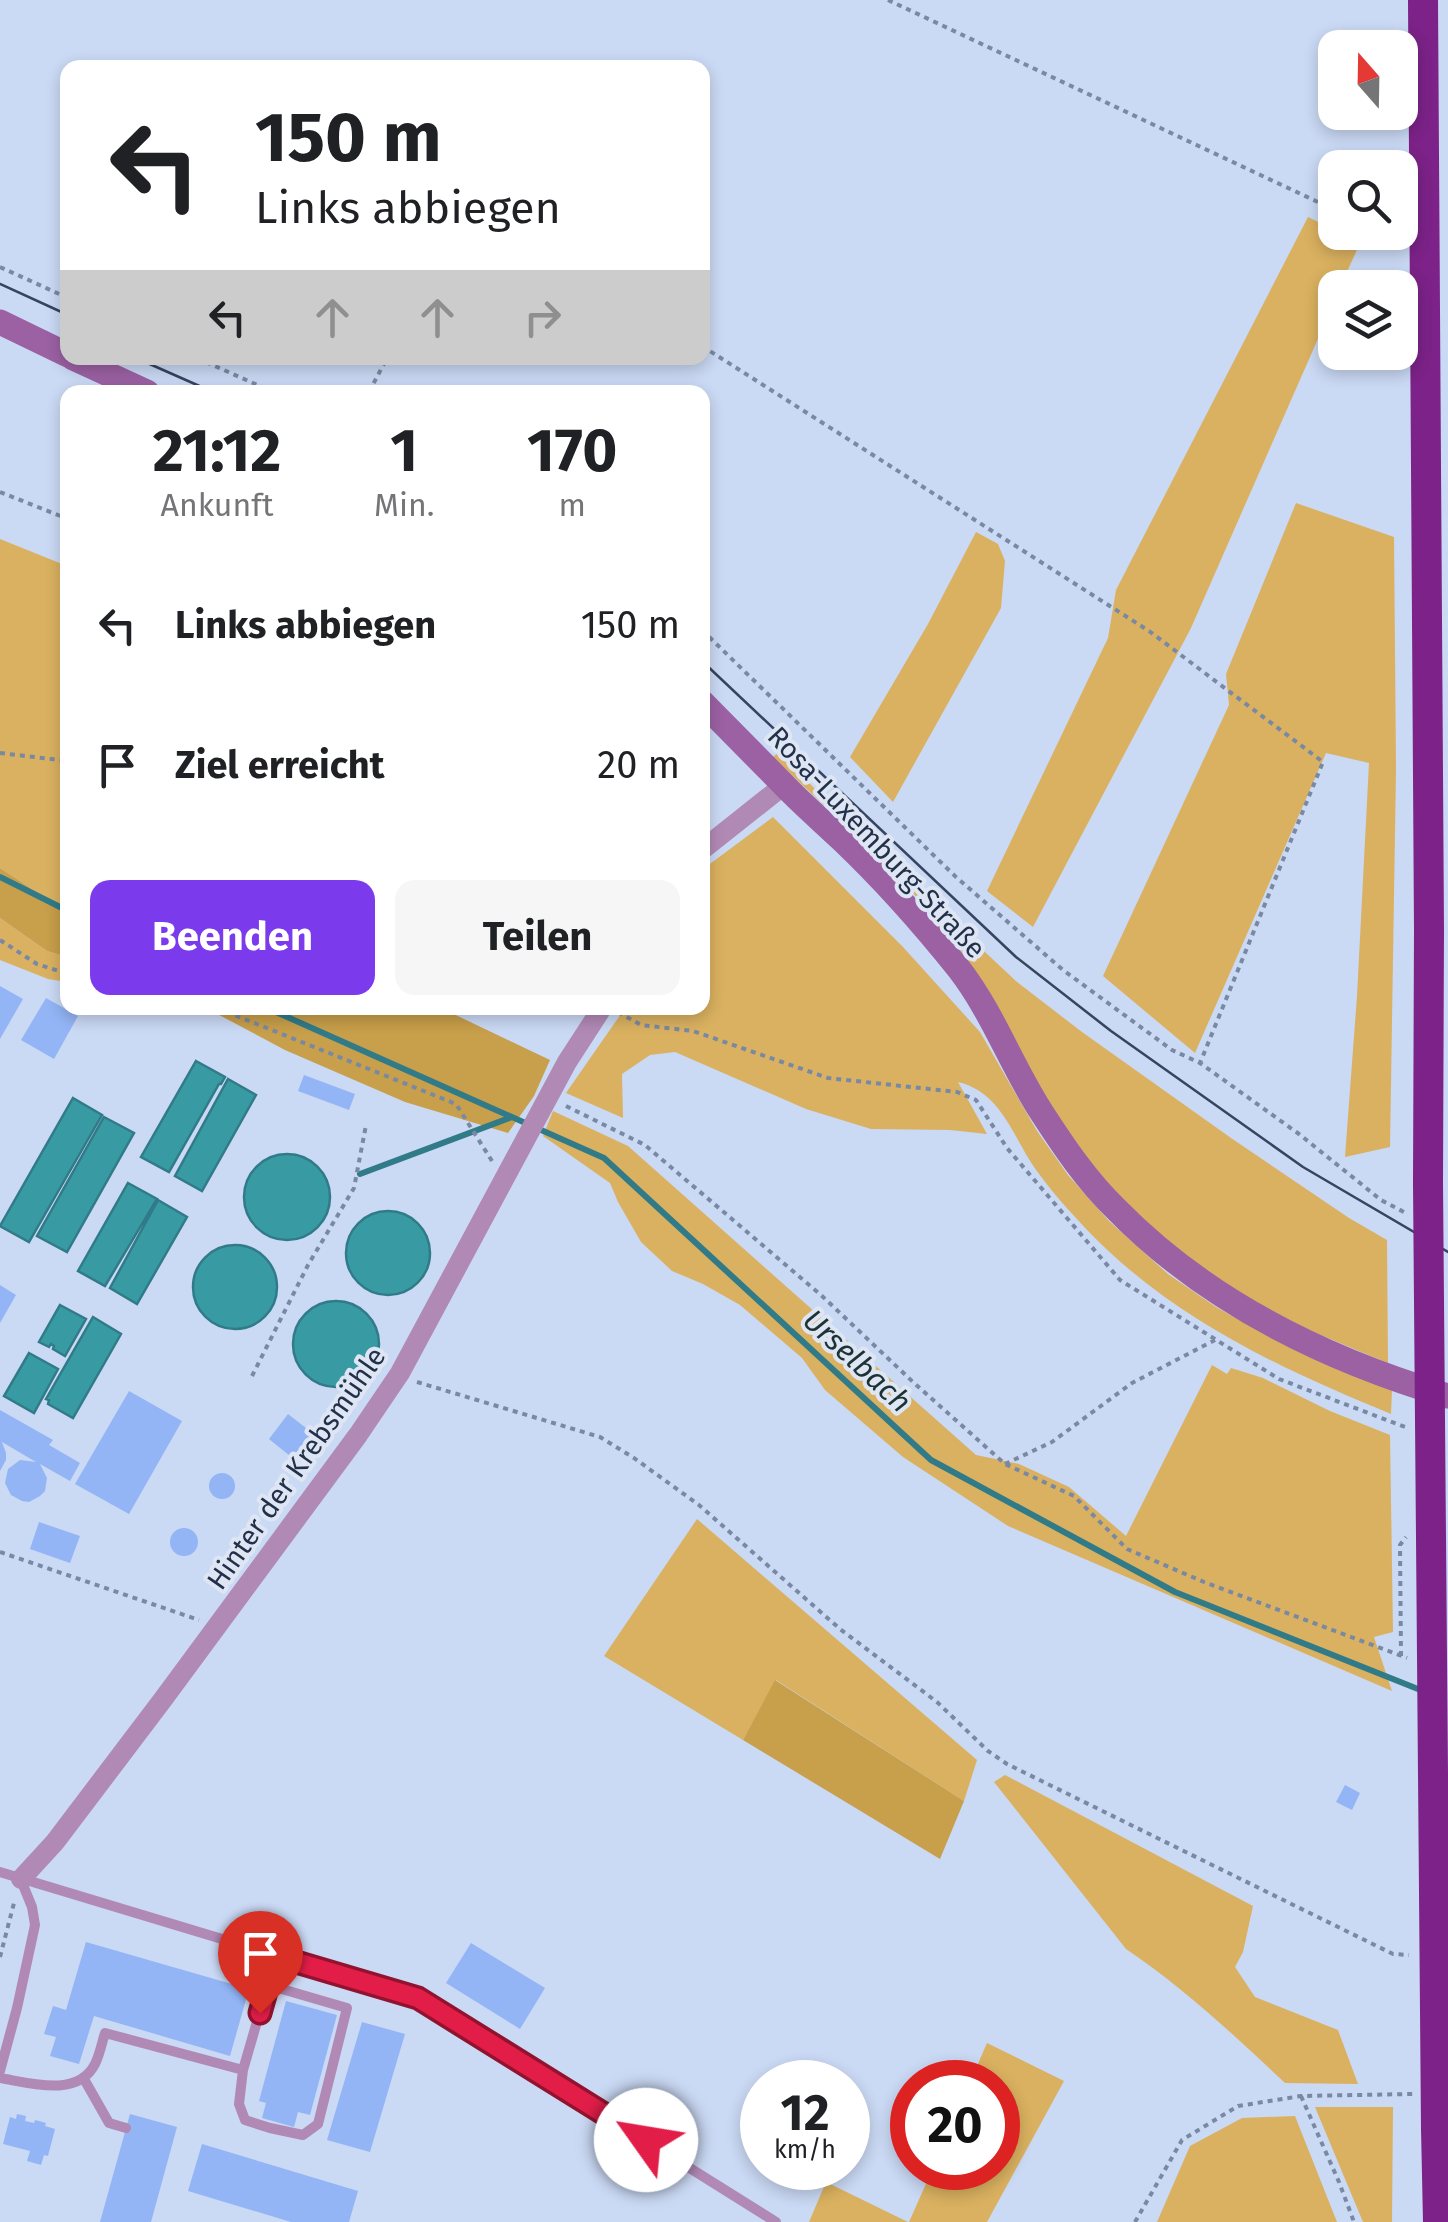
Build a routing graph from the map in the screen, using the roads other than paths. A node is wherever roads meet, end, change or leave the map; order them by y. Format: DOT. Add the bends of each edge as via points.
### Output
graph roads {
  1 [pos="1423,0"];
  2 [pos="0,322"];
  3 [pos="60,351"];
  4 [pos="89,365"];
  5 [pos="132,385"];
  6 [pos="710,710"];
  7 [pos="784,786"];
  8 [pos="710,844"];
  9 [pos="601,1015"];
  10 [pos="1448,1396"];
  11 [pos="10,1876"];
  12 [pos="276,1956"];
  13 [pos="268,1985"];
  14 [pos="243,2070"];
  15 [pos="0,2075"];
  16 [pos="84,2079"];
  17 [pos="126,2128"];
  18 [pos="776,2222"];
  19 [pos="1438,2222"];
  1 -- 19 [label="highway, bridge"];
  2 -- 3 [label="main road"];
  4 -- 5 [label="main road"];
  6 -- 7 [label="main road, Rosa-Luxemburg-Straße"];
  7 -- 8 [label="street"];
  7 -- 10 [label="main road, Rosa-Luxemburg-Straße" via="930,932 972,985 1075,1162 1166,1257 1276,1328 1386,1378"];
  9 -- 11 [label="street, Hinter der Krebsmühle" via="567,1062 400,1372 358,1435 55,1842"];
  11 -- 12 [label="lane"];
  11 -- 15 [label="lane" via="32,1907 35,1926 23,2011"];
  12 -- 13 [label="lane"];
  12 -- 18 [label="lane" via="418,1998"];
  13 -- 14 [label="lane"];
  13 -- 14 [label="lane" via="347,2008 318,2124 303,2135 246,2120 239,2104"];
  14 -- 16 [label="lane" via="105,2032"];
  15 -- 16 [label="lane" via="62,2086"];
  16 -- 17 [label="lane" via="109,2123"];
}
